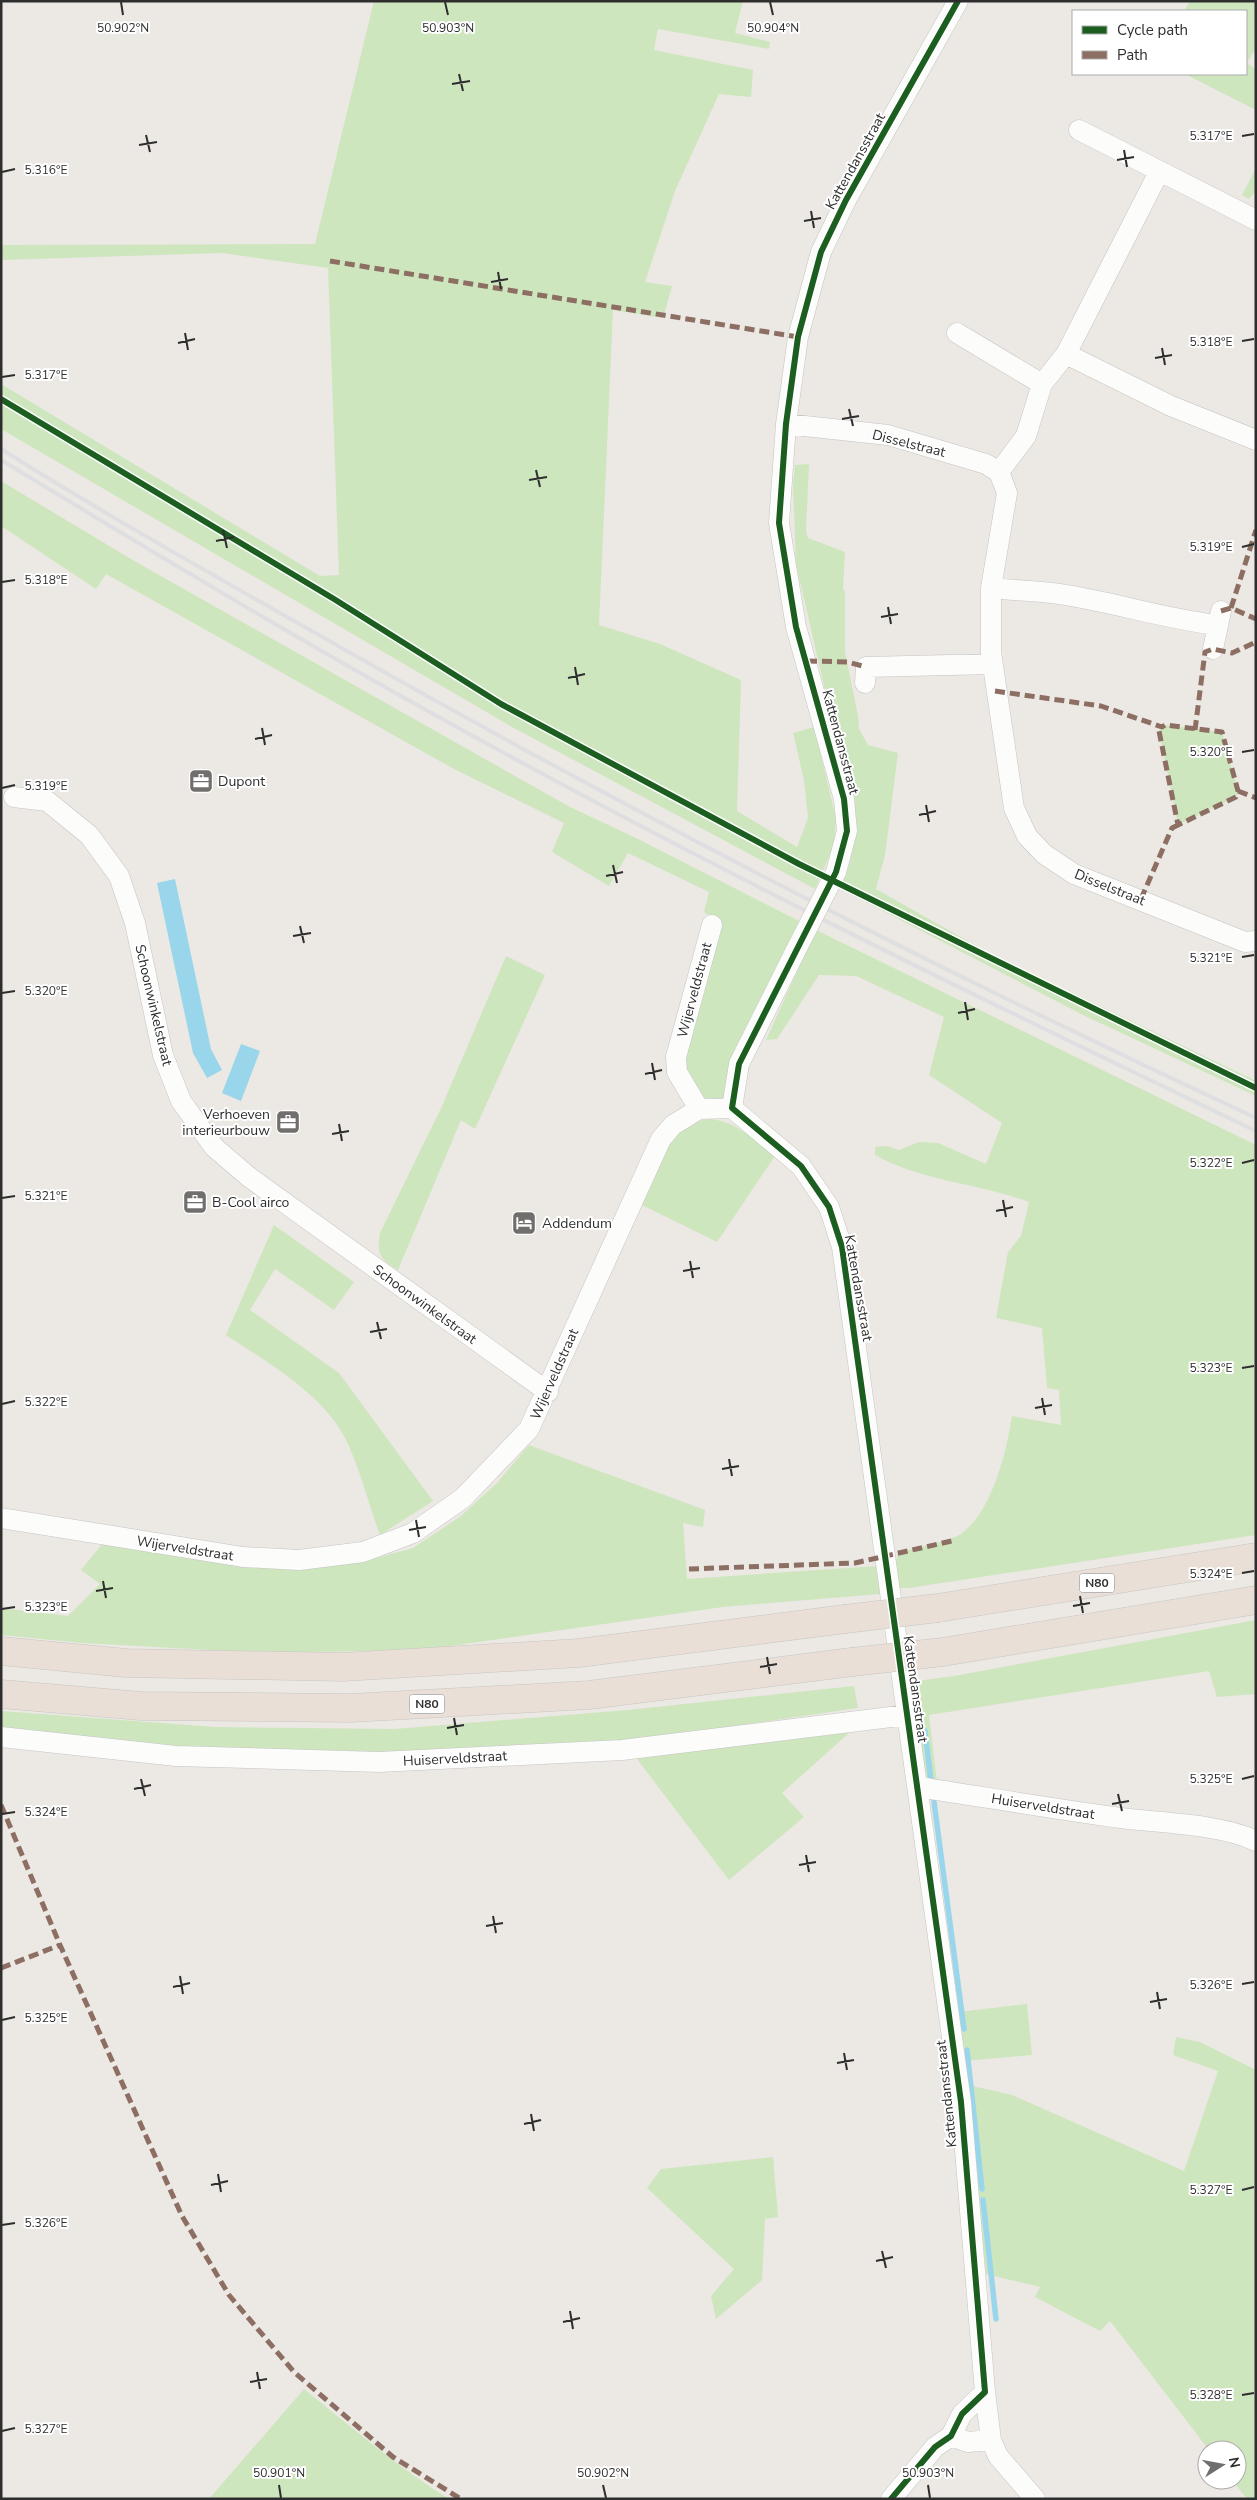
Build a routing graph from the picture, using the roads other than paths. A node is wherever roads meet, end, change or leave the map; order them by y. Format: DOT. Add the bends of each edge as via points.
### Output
graph roads {
  1 [pos="958,1"];
  2 [pos="1078,130"];
  3 [pos="1160,172"];
  4 [pos="1256,220"];
  5 [pos="957,333"];
  6 [pos="1066,354"];
  7 [pos="1042,384"];
  8 [pos="786,424"];
  9 [pos="1256,440"];
  10 [pos="999,472"];
  11 [pos="990,588"];
  12 [pos="1212,649"];
  13 [pos="992,664"];
  14 [pos="865,683"];
  15 [pos="14,797"];
  16 [pos="712,925"];
  17 [pos="1256,940"];
  18 [pos="732,1108"];
  19 [pos="699,1109"];
  20 [pos="548,1392"];
  21 [pos="1,1518"];
  22 [pos="1256,1556"];
  23 [pos="1256,1600"];
  24 [pos="1,1651"];
  25 [pos="1,1694"];
  26 [pos="907,1715"];
  27 [pos="1,1737"];
  28 [pos="918,1787"];
  29 [pos="1256,1841"];
  30 [pos="985,2392"];
  31 [pos="951,2436"];
  32 [pos="991,2440"];
  33 [pos="891,2499"];
  34 [pos="1035,2499"];
  1 -- 8 [label="street, Kattendansstraat" via="846,200 821,252 798,337"];
  2 -- 3 [label="street"];
  3 -- 4 [label="street"];
  3 -- 6 [label="street"];
  5 -- 7 [label="street"];
  6 -- 7 [label="street"];
  6 -- 9 [label="street" via="1172,406"];
  7 -- 10 [label="street" via="1026,436"];
  8 -- 10 [label="street, Disselstraat" via="888,435 986,464"];
  8 -- 18 [label="street, Kattendansstraat, bridge" via="778,523 796,627 844,799 847,831 836,872 739,1064"];
  10 -- 11 [label="street, Disselstraat" via="1007,493"];
  11 -- 12 [label="street" via="1052,593 1175,620 1219,618"];
  11 -- 13 [label="street, Disselstraat"];
  13 -- 14 [label="street" via="866,667"];
  13 -- 17 [label="street, Disselstraat" via="1014,808 1027,836 1044,854 1074,874 1245,942"];
  15 -- 20 [label="street, Schoonwinkelstraat" via="47,801 89,835 119,876 135,923 163,1055 181,1101 214,1147 249,1177"];
  16 -- 19 [label="street, Wijerveldstraat" via="676,1057 676,1072"];
  18 -- 19 [label="street, Wijerveldstraat"];
  18 -- 26 [label="street, Kattendansstraat" via="801,1166 829,1207 842,1247"];
  19 -- 20 [label="street, Wijerveldstraat" via="673,1125 661,1139"];
  20 -- 21 [label="street, Wijerveldstraat" via="529,1429 463,1498 413,1533 363,1552 299,1560 243,1557"];
  22 -- 24 [label="highway, N80, bridge" via="938,1608 580,1653 343,1667 126,1662"];
  23 -- 25 [label="highway, N80, bridge" via="943,1652 589,1695 351,1708 141,1706"];
  26 -- 27 [label="street, Huiserveldstraat" via="622,1750 379,1762 176,1756"];
  26 -- 28 [label="street, Kattendansstraat"];
  28 -- 29 [label="street, Huiserveldstraat" via="1208,1829 1244,1835"];
  28 -- 30 [label="street, Kattendansstraat" via="961,2102"];
  30 -- 31 [label="street" via="962,2414"];
  30 -- 32 [label="street, Kattendansstraat"];
  31 -- 32 [label="street" via="968,2442"];
  31 -- 33 [label="street" via="935,2447"];
  32 -- 34 [label="street" via="998,2456"];
}
